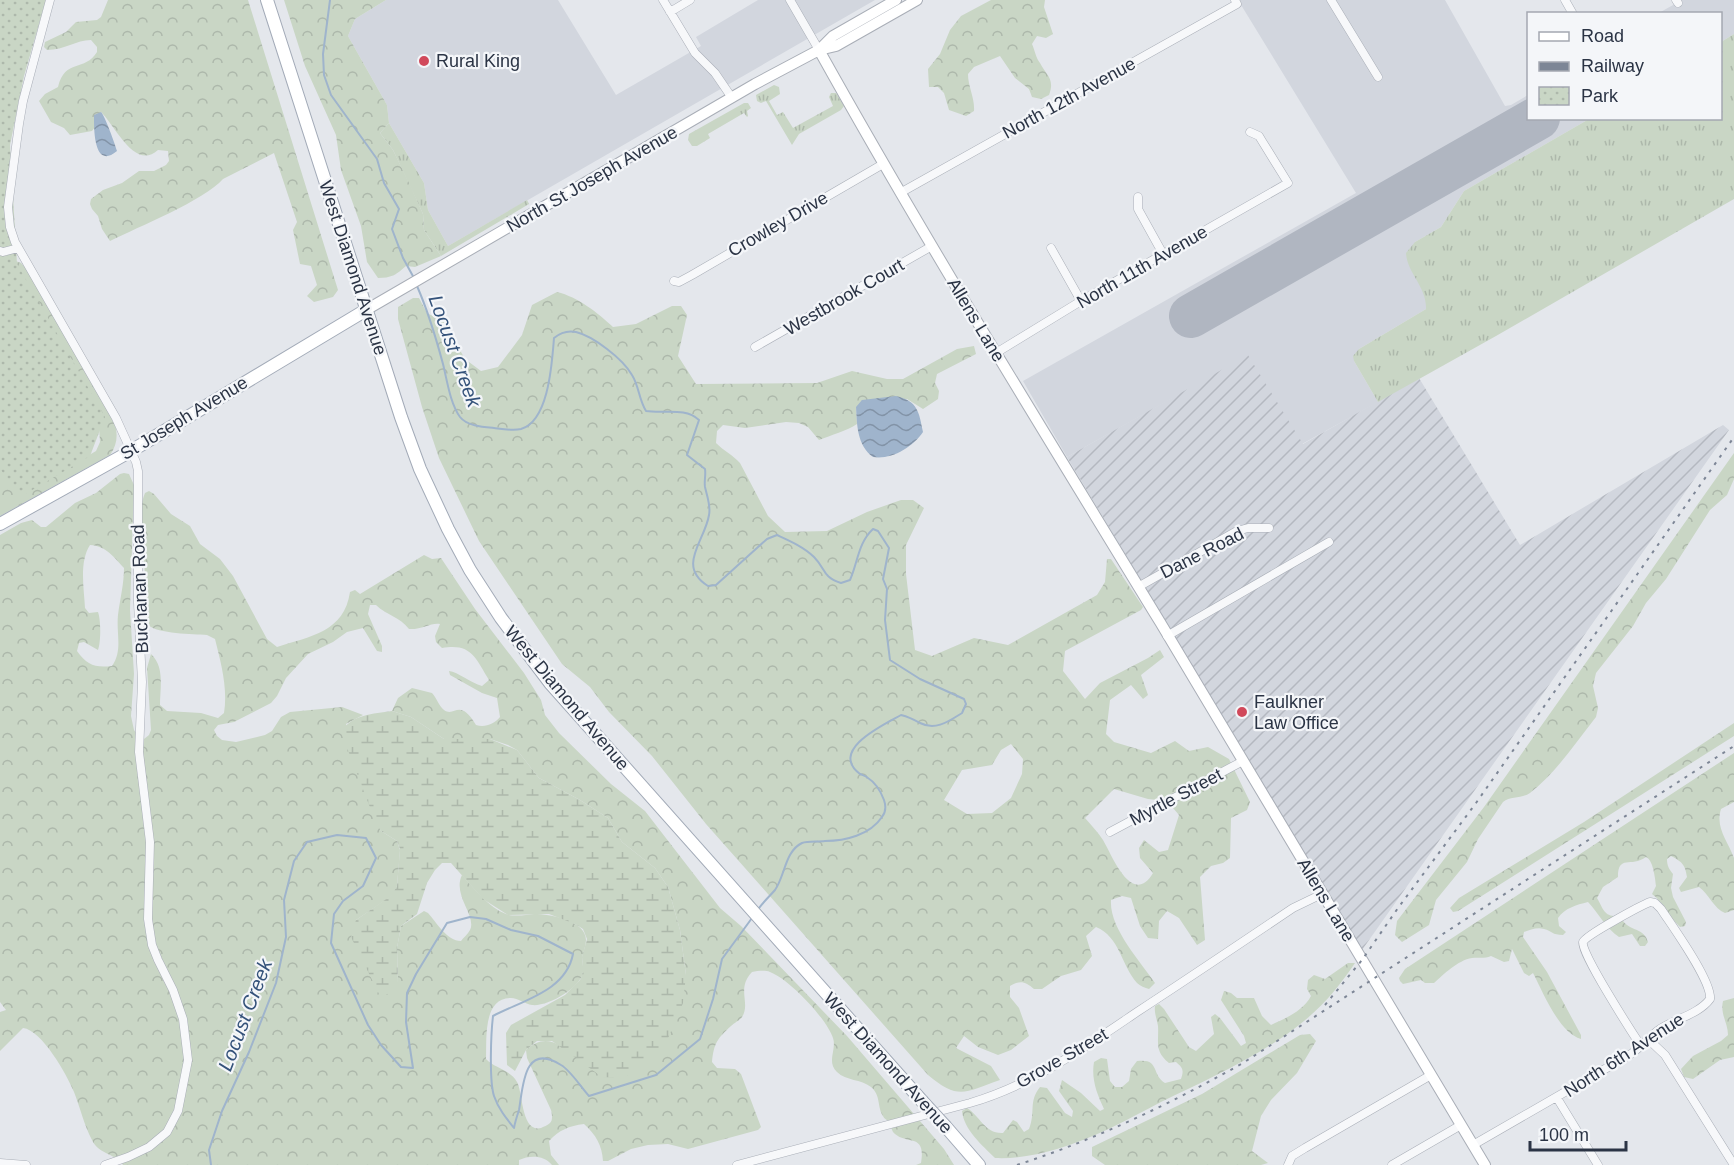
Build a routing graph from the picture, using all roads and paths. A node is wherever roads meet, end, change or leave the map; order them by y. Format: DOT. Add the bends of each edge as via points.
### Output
graph roads {
  1 [pos="50,0"];
  2 [pos="267,0"];
  3 [pos="663,0"];
  4 [pos="690,0"];
  5 [pos="790,0"];
  6 [pos="896,0"];
  7 [pos="917,0"];
  8 [pos="1331,0"];
  9 [pos="1235,2"];
  10 [pos="670,12"];
  11 [pos="819,50"];
  12 [pos="1378,77"];
  13 [pos="732,98"];
  14 [pos="1250,132"];
  15 [pos="883,164"];
  16 [pos="900,193"];
  17 [pos="1138,197"];
  18 [pos="932,246"];
  19 [pos="18,248"];
  20 [pos="1051,248"];
  21 [pos="1,253"];
  22 [pos="1163,254"];
  23 [pos="674,281"];
  24 [pos="1081,301"];
  25 [pos="366,310"];
  26 [pos="755,347"];
  27 [pos="996,353"];
  28 [pos="131,451"];
  29 [pos="0,524"];
  30 [pos="1269,528"];
  31 [pos="1329,543"];
  32 [pos="1138,587"];
  33 [pos="1167,636"];
  34 [pos="1243,761"];
  35 [pos="1110,832"];
  36 [pos="1322,894"];
  37 [pos="1649,1040"];
  38 [pos="1641,1046"];
  39 [pos="1431,1075"];
  40 [pos="1557,1098"];
  41 [pos="1461,1125"];
  42 [pos="1473,1145"];
  43 [pos="976,1162"];
  44 [pos="0,1163"];
  45 [pos="1288,1164"];
  46 [pos="26,1165"];
  47 [pos="105,1165"];
  48 [pos="737,1165"];
  49 [pos="1392,1165"];
  50 [pos="1485,1165"];
  51 [pos="1598,1165"];
  52 [pos="1734,1165"];
  1 -- 19 [label="street, Buchanan Road" via="23,100 10,184 9,221"];
  2 -- 25 [label="main road, West Diamond Avenue"];
  3 -- 10 [label="street"];
  4 -- 10 [label="street"];
  5 -- 11 [label="street, Allens Lane"];
  6 -- 11 [label="street, North St Joseph Avenue" via="832,36"];
  7 -- 11 [label="street, North St Joseph Avenue" via="836,46"];
  8 -- 12 [label="street"];
  9 -- 16 [label="street, North 12th Avenue"];
  10 -- 13 [label="street" via="695,53"];
  11 -- 13 [label="street, North St Joseph Avenue"];
  11 -- 15 [label="street, Allens Lane"];
  13 -- 25 [label="street, North St Joseph Avenue"];
  14 -- 22 [label="street, North 11th Avenue" via="1259,136 1287,182"];
  15 -- 16 [label="street, Allens Lane"];
  15 -- 23 [label="street, Crowley Drive" via="692,275"];
  16 -- 18 [label="street, Allens Lane"];
  17 -- 22 [label="street" via="1138,209"];
  18 -- 26 [label="street, Westbrook Court"];
  18 -- 27 [label="street, Allens Lane"];
  19 -- 21 [label="street"];
  19 -- 28 [label="street, Buchanan Road" via="89,369"];
  20 -- 24 [label="street"];
  22 -- 24 [label="street, North 11th Avenue"];
  24 -- 27 [label="street, North 11th Avenue"];
  25 -- 28 [label="main road, St Joseph Avenue"];
  25 -- 43 [label="main road, West Diamond Avenue, bridge" via="424,478 486,596 517,640 550,683"];
  27 -- 32 [label="street, Allens Lane"];
  28 -- 29 [label="main road, St Joseph Avenue"];
  28 -- 47 [label="street, Buchanan Road" via="138,471 142,672 139,752 150,842 148,927 182,1013 188,1060 178,1111 167,1132 149,1147"];
  30 -- 32 [label="street, Dane Road" via="1237,531"];
  31 -- 33 [label="street"];
  32 -- 33 [label="street, Allens Lane"];
  33 -- 34 [label="street, Allens Lane"];
  34 -- 35 [label="street, Myrtle Street"];
  34 -- 36 [label="street, Allens Lane"];
  36 -- 39 [label="street, Allens Lane"];
  36 -- 48 [label="street, Grove Street" via="1293,908 1034,1078 970,1103"];
  37 -- 38 [label="street, North 6th Avenue"];
  37 -- 38 [label="street, North 6th Avenue" via="1659,1029 1710,999 1707,983 1655,903 1648,903 1585,939 1582,946"];
  37 -- 52 [label="street" via="1665,1056"];
  38 -- 40 [label="street, North 6th Avenue"];
  39 -- 41 [label="street, Allens Lane"];
  39 -- 45 [label="street" via="1292,1156"];
  40 -- 42 [label="street, North 6th Avenue"];
  40 -- 51 [label="street"];
  41 -- 42 [label="street, Allens Lane"];
  41 -- 49 [label="street"];
  42 -- 50 [label="street, Allens Lane"];
  44 -- 46 [label="street"];
}
